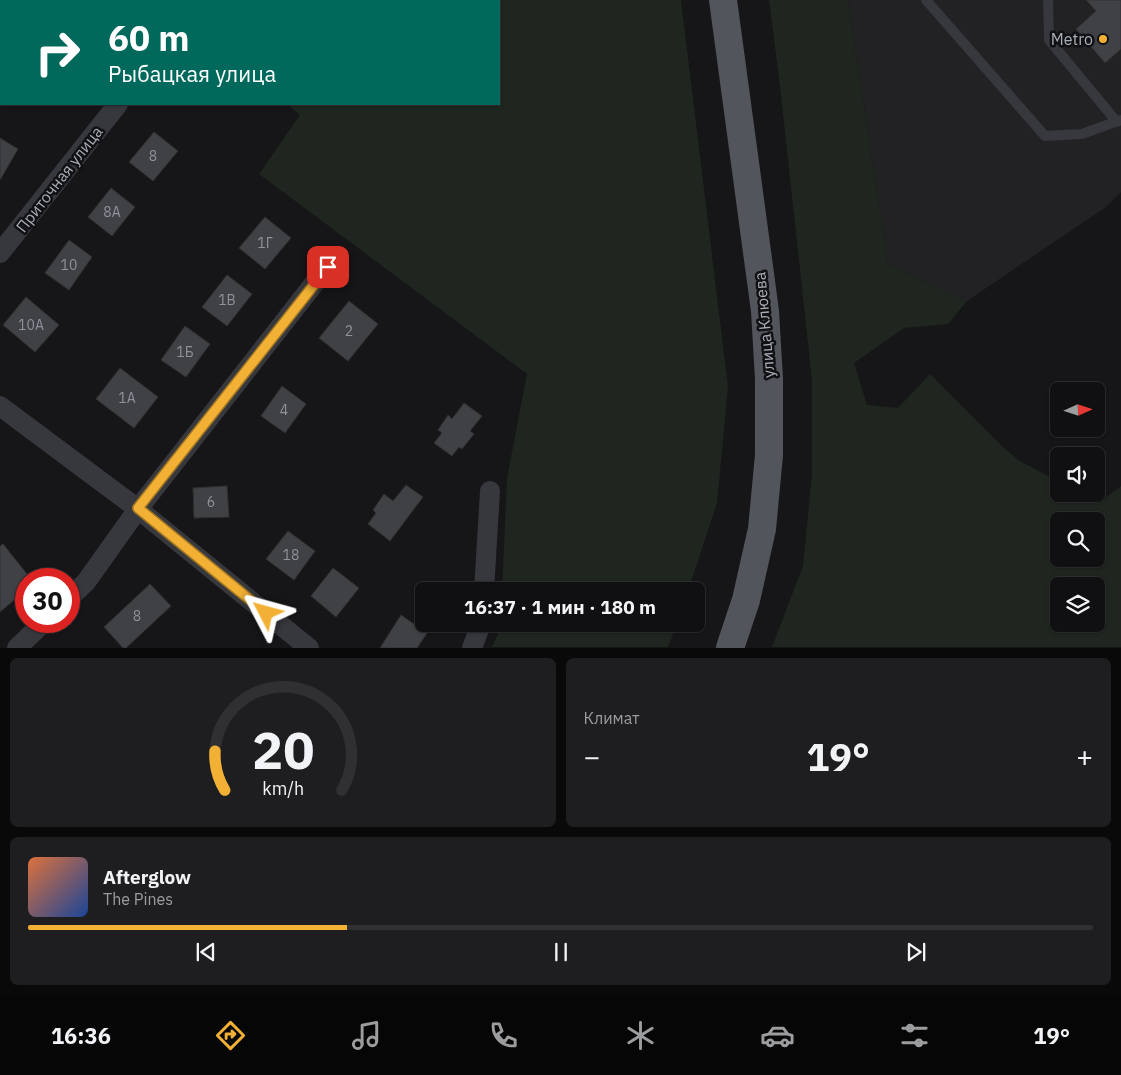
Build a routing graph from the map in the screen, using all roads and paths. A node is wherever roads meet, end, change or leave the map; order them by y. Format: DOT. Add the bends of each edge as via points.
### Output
graph roads {
  1 [pos="723,0"];
  2 [pos="926,0"];
  3 [pos="1048,0"];
  4 [pos="117,105"];
  5 [pos="1119,121"];
  6 [pos="0,253"];
  7 [pos="328,267"];
  8 [pos="0,406"];
  9 [pos="490,491"];
  10 [pos="138,508"];
  11 [pos="485,582"];
  12 [pos="80,588"];
  13 [pos="478,632"];
  14 [pos="32,633"];
  15 [pos="17,648"];
  16 [pos="309,648"];
  17 [pos="472,648"];
  18 [pos="730,648"];
  1 -- 18 [label="main road, улица Клюева" via="764,311 770,455 762,529 746,600"];
  2 -- 5 [label="lane" via="1045,136 1082,134"];
  3 -- 5 [label="lane" via="1049,40"];
  4 -- 6 [label="street, Приточная улица"];
  7 -- 10 [label="street"];
  8 -- 10 [label="street"];
  9 -- 11 [label="street"];
  10 -- 12 [label="street"];
  10 -- 16 [label="street"];
  13 -- 17 [label="street"];
  14 -- 15 [label="street"];
}
